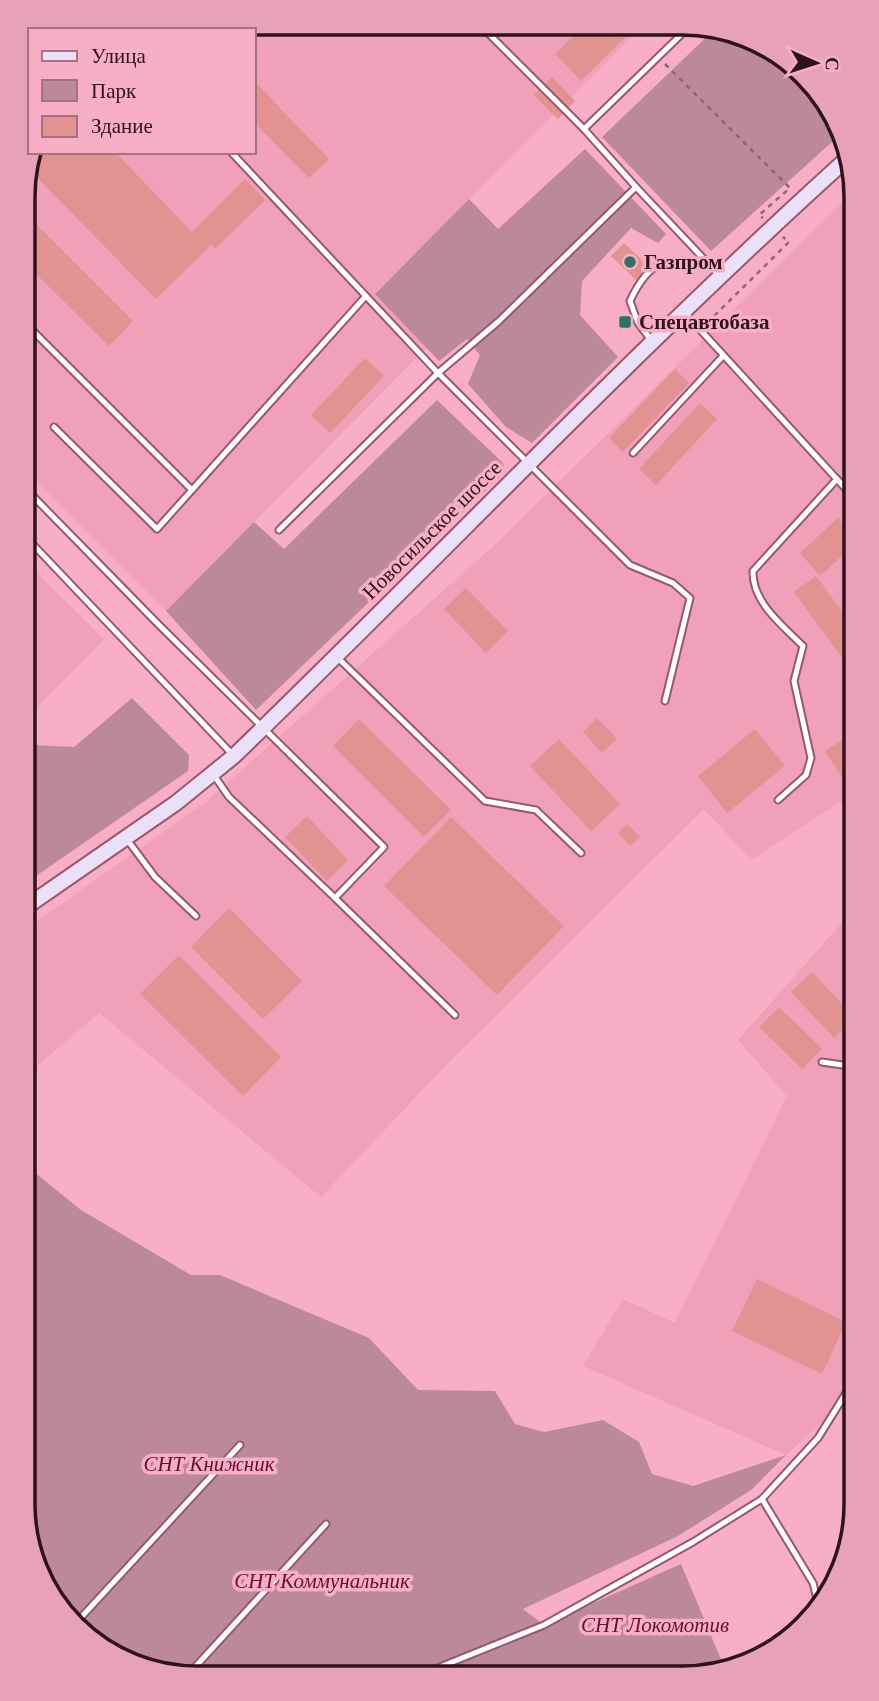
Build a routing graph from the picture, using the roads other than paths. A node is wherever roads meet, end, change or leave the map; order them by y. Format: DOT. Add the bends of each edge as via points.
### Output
graph roads {
  1 [pos="491,35"];
  2 [pos="681,35"];
  3 [pos="584,129"];
  4 [pos="233,154"];
  5 [pos="841,164"];
  6 [pos="636,187"];
  7 [pos="708,264"];
  8 [pos="720,277"];
  9 [pos="365,297"];
  10 [pos="684,312"];
  11 [pos="35,333"];
  12 [pos="652,342"];
  13 [pos="723,356"];
  14 [pos="438,373"];
  15 [pos="54,427"];
  16 [pos="633,453"];
  17 [pos="528,464"];
  18 [pos="837,479"];
  19 [pos="843,485"];
  20 [pos="192,490"];
  21 [pos="35,498"];
  22 [pos="279,530"];
  23 [pos="35,547"];
  24 [pos="335,656"];
  25 [pos="665,701"];
  26 [pos="264,727"];
  27 [pos="234,756"];
  28 [pos="213,774"];
  29 [pos="778,800"];
  30 [pos="125,838"];
  31 [pos="581,853"];
  32 [pos="335,898"];
  33 [pos="35,901"];
  34 [pos="196,916"];
  35 [pos="455,1016"];
  36 [pos="821,1062"];
  37 [pos="844,1066"];
  38 [pos="844,1396"];
  39 [pos="240,1445"];
  40 [pos="762,1499"];
  41 [pos="326,1524"];
  42 [pos="816,1595"];
  43 [pos="82,1618"];
  44 [pos="195,1666"];
  45 [pos="442,1666"];
  1 -- 3 [label="lane"];
  2 -- 3 [label="lane"];
  3 -- 6 [label="lane"];
  4 -- 9 [label="lane"];
  5 -- 8 [label="street, Новосильское шоссе"];
  6 -- 7 [label="lane"];
  6 -- 14 [label="lane" via="499,321"];
  7 -- 8 [label="lane"];
  7 -- 12 [label="lane" via="681,259 654,266 639,282 630,301"];
  8 -- 10 [label="street, Новосильское шоссе"];
  9 -- 14 [label="lane"];
  9 -- 20 [label="lane"];
  10 -- 12 [label="street, Новосильское шоссе"];
  10 -- 13 [label="lane"];
  11 -- 20 [label="lane"];
  12 -- 17 [label="street, Новосильское шоссе"];
  13 -- 16 [label="lane"];
  13 -- 18 [label="lane"];
  14 -- 17 [label="lane"];
  14 -- 22 [label="lane"];
  15 -- 20 [label="lane" via="157,528"];
  17 -- 24 [label="street, Новосильское шоссе"];
  17 -- 25 [label="lane" via="630,565 673,583 690,598"];
  18 -- 19 [label="lane"];
  18 -- 29 [label="lane" via="753,571 752,585 766,607 803,646 794,681 811,758 806,775"];
  21 -- 26 [label="lane"];
  23 -- 27 [label="lane"];
  24 -- 26 [label="street, Новосильское шоссе"];
  24 -- 31 [label="lane" via="485,801 536,810"];
  26 -- 27 [label="street, Новосильское шоссе"];
  26 -- 32 [label="lane" via="384,847"];
  27 -- 28 [label="street, Новосильское шоссе"];
  28 -- 30 [label="street, Новосильское шоссе"];
  28 -- 32 [label="lane" via="229,797"];
  30 -- 33 [label="street, Новосильское шоссе"];
  30 -- 34 [label="lane" via="155,877"];
  32 -- 35 [label="lane"];
  36 -- 37 [label="lane"];
  38 -- 40 [label="lane" via="818,1438"];
  39 -- 43 [label="lane"];
  40 -- 42 [label="lane"];
  40 -- 45 [label="lane" via="544,1625"];
  41 -- 44 [label="lane"];
}
